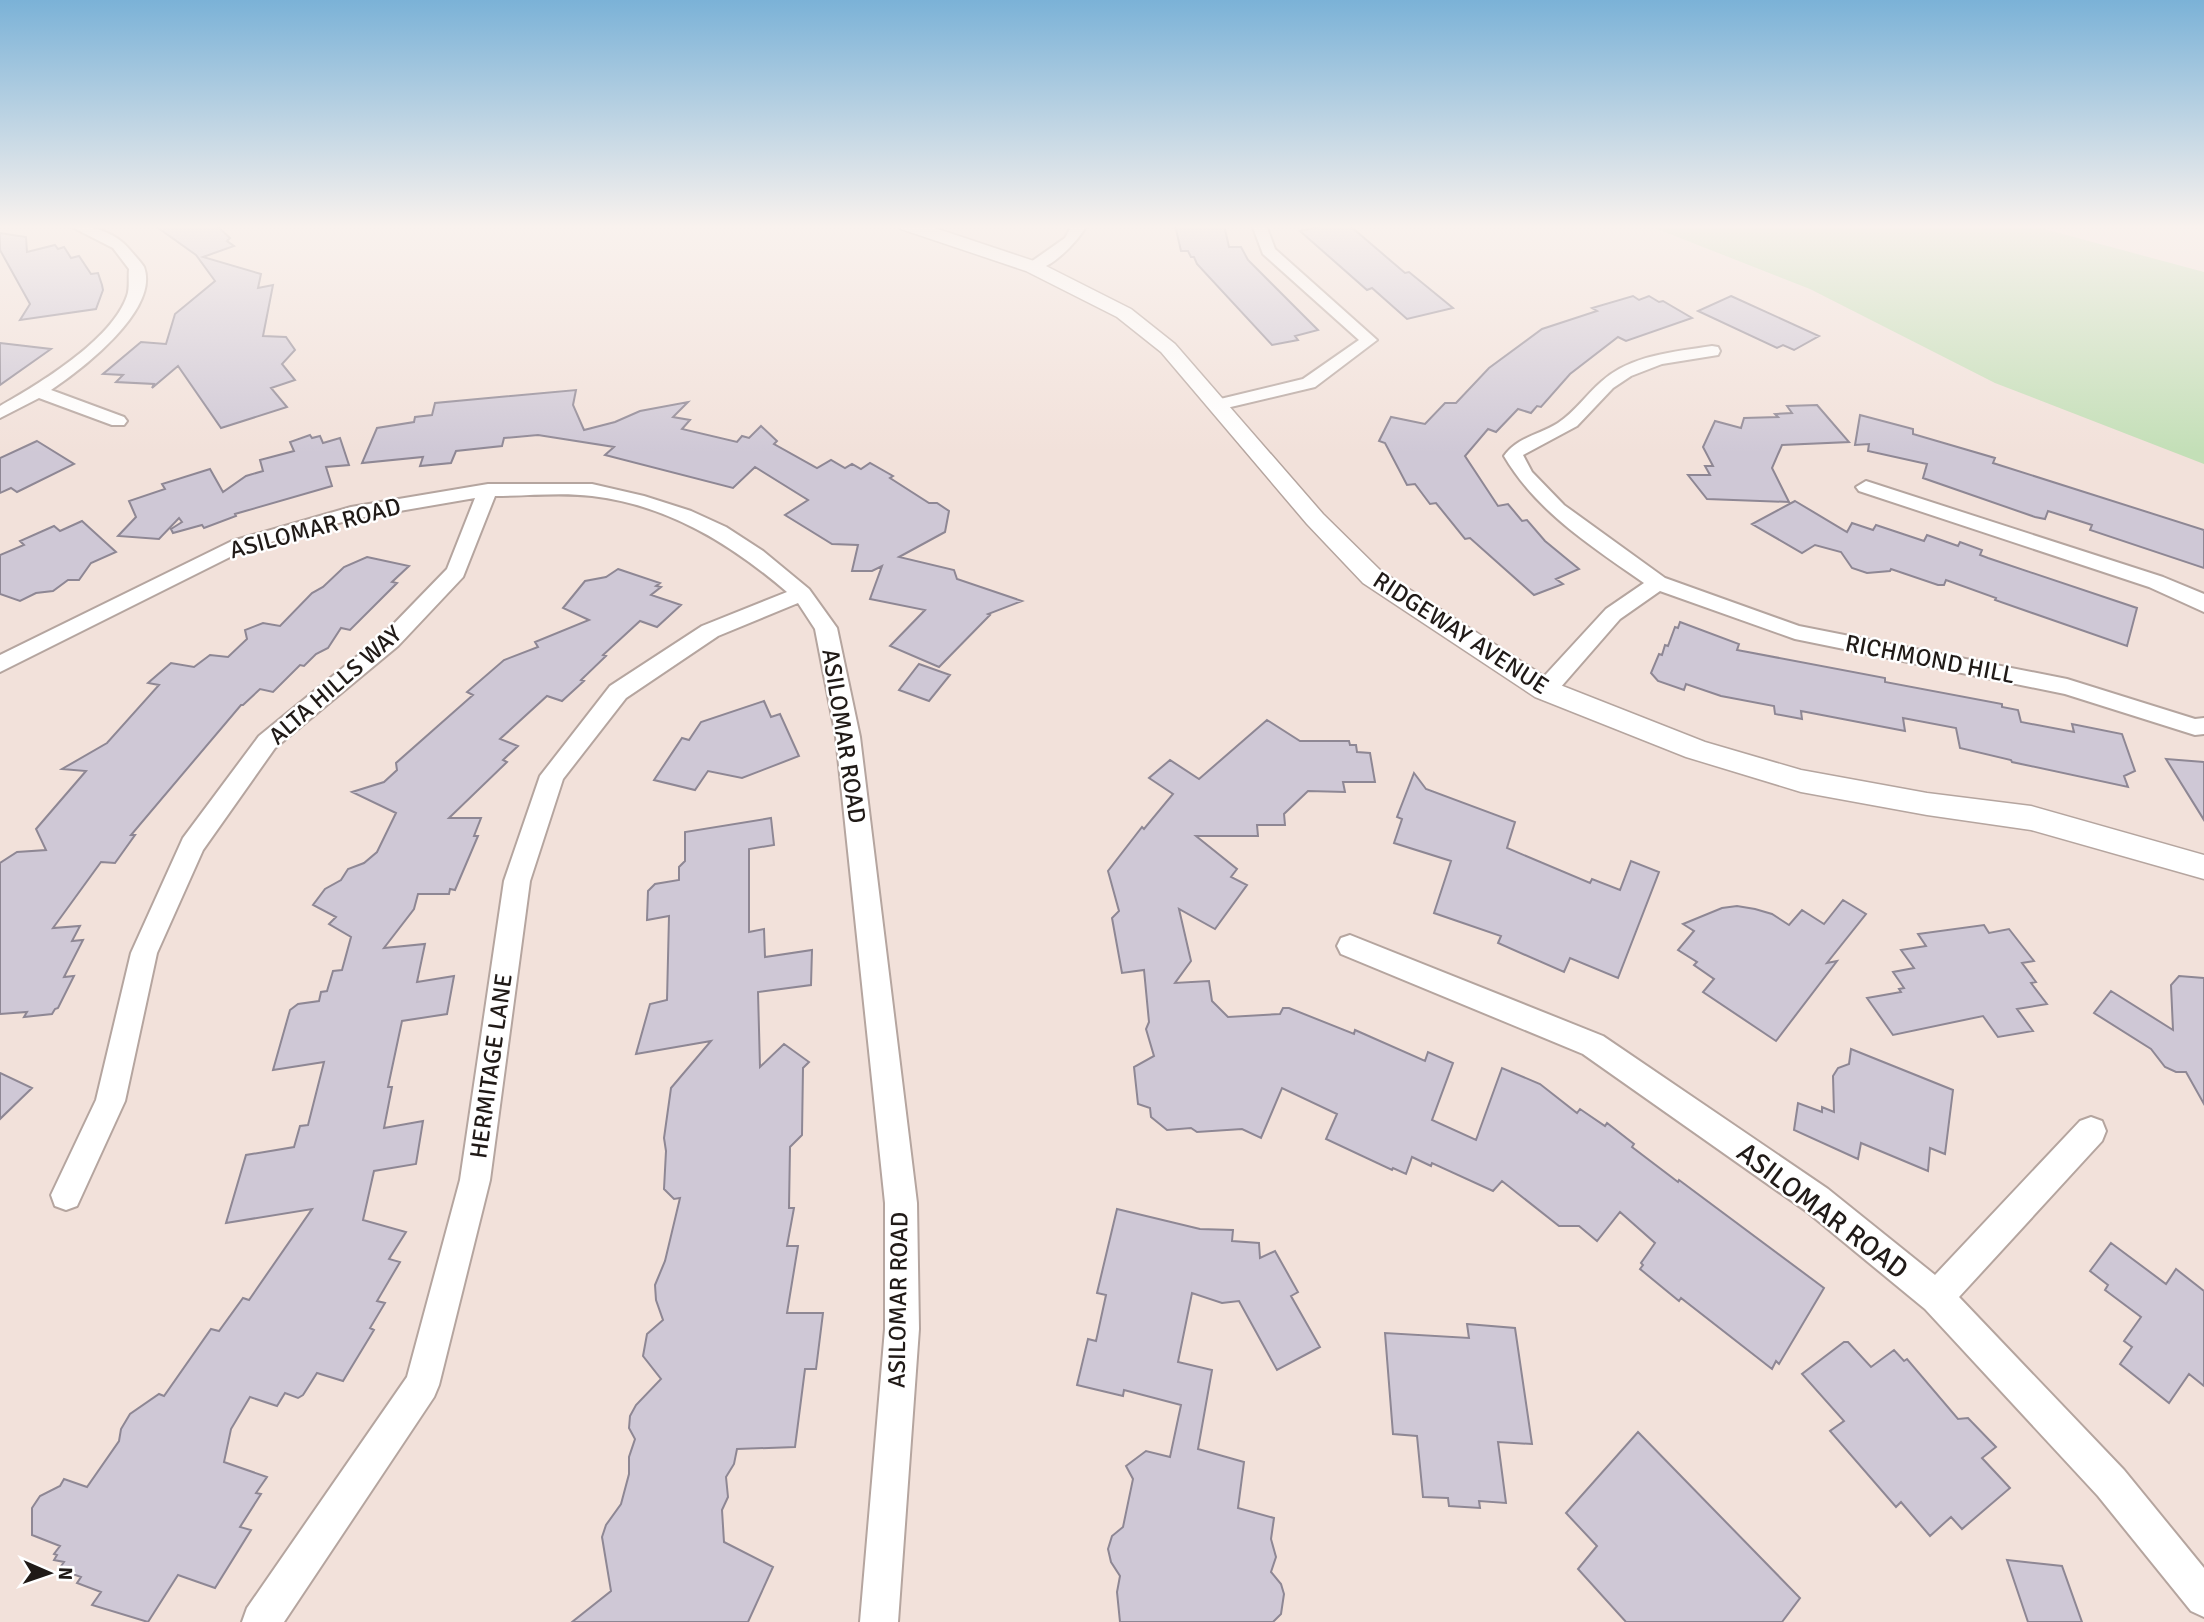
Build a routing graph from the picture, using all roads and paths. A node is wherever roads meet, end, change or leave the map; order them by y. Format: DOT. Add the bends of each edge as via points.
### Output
graph roads {
  1 [pos="134,301"];
  2 [pos="1100,301"];
  3 [pos="1324,301"];
  4 [pos="1712,351"];
  5 [pos="40,391"];
  6 [pos="1218,405"];
  7 [pos="0,413"];
  8 [pos="118,421"];
  9 [pos="1866,487"];
  10 [pos="488,490"];
  11 [pos="1658,583"];
  12 [pos="802,593"];
  13 [pos="2204,605"];
  14 [pos="0,664"];
  15 [pos="1545,691"];
  16 [pos="2204,726"];
  17 [pos="2204,867"];
  18 [pos="1350,946"];
  19 [pos="2091,1131"];
  20 [pos="66,1195"];
  21 [pos="1937,1297"];
  22 [pos="2204,1598"];
  23 [pos="261,1622"];
  24 [pos="879,1622"];
  1 -- 5 [label="street" via="96,350"];
  2 -- 6 [label="street, RIDGEWAY AVENUE" via="1124,313 1168,348"];
  3 -- 6 [label="street" via="1368,340 1309,383"];
  4 -- 11 [label="street, RICHMOND HILL" via="1666,358 1622,373 1576,418 1513,456 1533,485 1580,527"];
  5 -- 7 [label="street"];
  5 -- 8 [label="street"];
  6 -- 15 [label="street, RIDGEWAY AVENUE" via="1315,519 1372,577"];
  9 -- 13 [label="street" via="2156,582"];
  10 -- 12 [label="street, ASILOMAR ROAD" via="592,490 684,515 756,555"];
  10 -- 14 [label="street, ASILOMAR ROAD" via="351,513 239,545"];
  10 -- 20 [label="street, ALTA HILLS WAY" via="456,572 390,641 267,742 192,845 145,953 110,1101"];
  11 -- 15 [label="street" via="1613,614"];
  11 -- 16 [label="street, RICHMOND HILL" via="1795,632 2067,687"];
  12 -- 23 [label="street, HERMITAGE LANE" via="709,631 618,692 552,776 517,881 475,1180 422,1385"];
  12 -- 24 [label="street, ASILOMAR ROAD" via="826,628 848,737 901,1203 902,1329"];
  15 -- 17 [label="street, RIDGEWAY AVENUE" via="1696,750 1801,781 2031,818"];
  18 -- 21 [label="street, ASILOMAR ROAD" via="1593,1045 1817,1200"];
  19 -- 21 [label="street"];
  21 -- 22 [label="street, ASILOMAR ROAD" via="2111,1483"];
}
